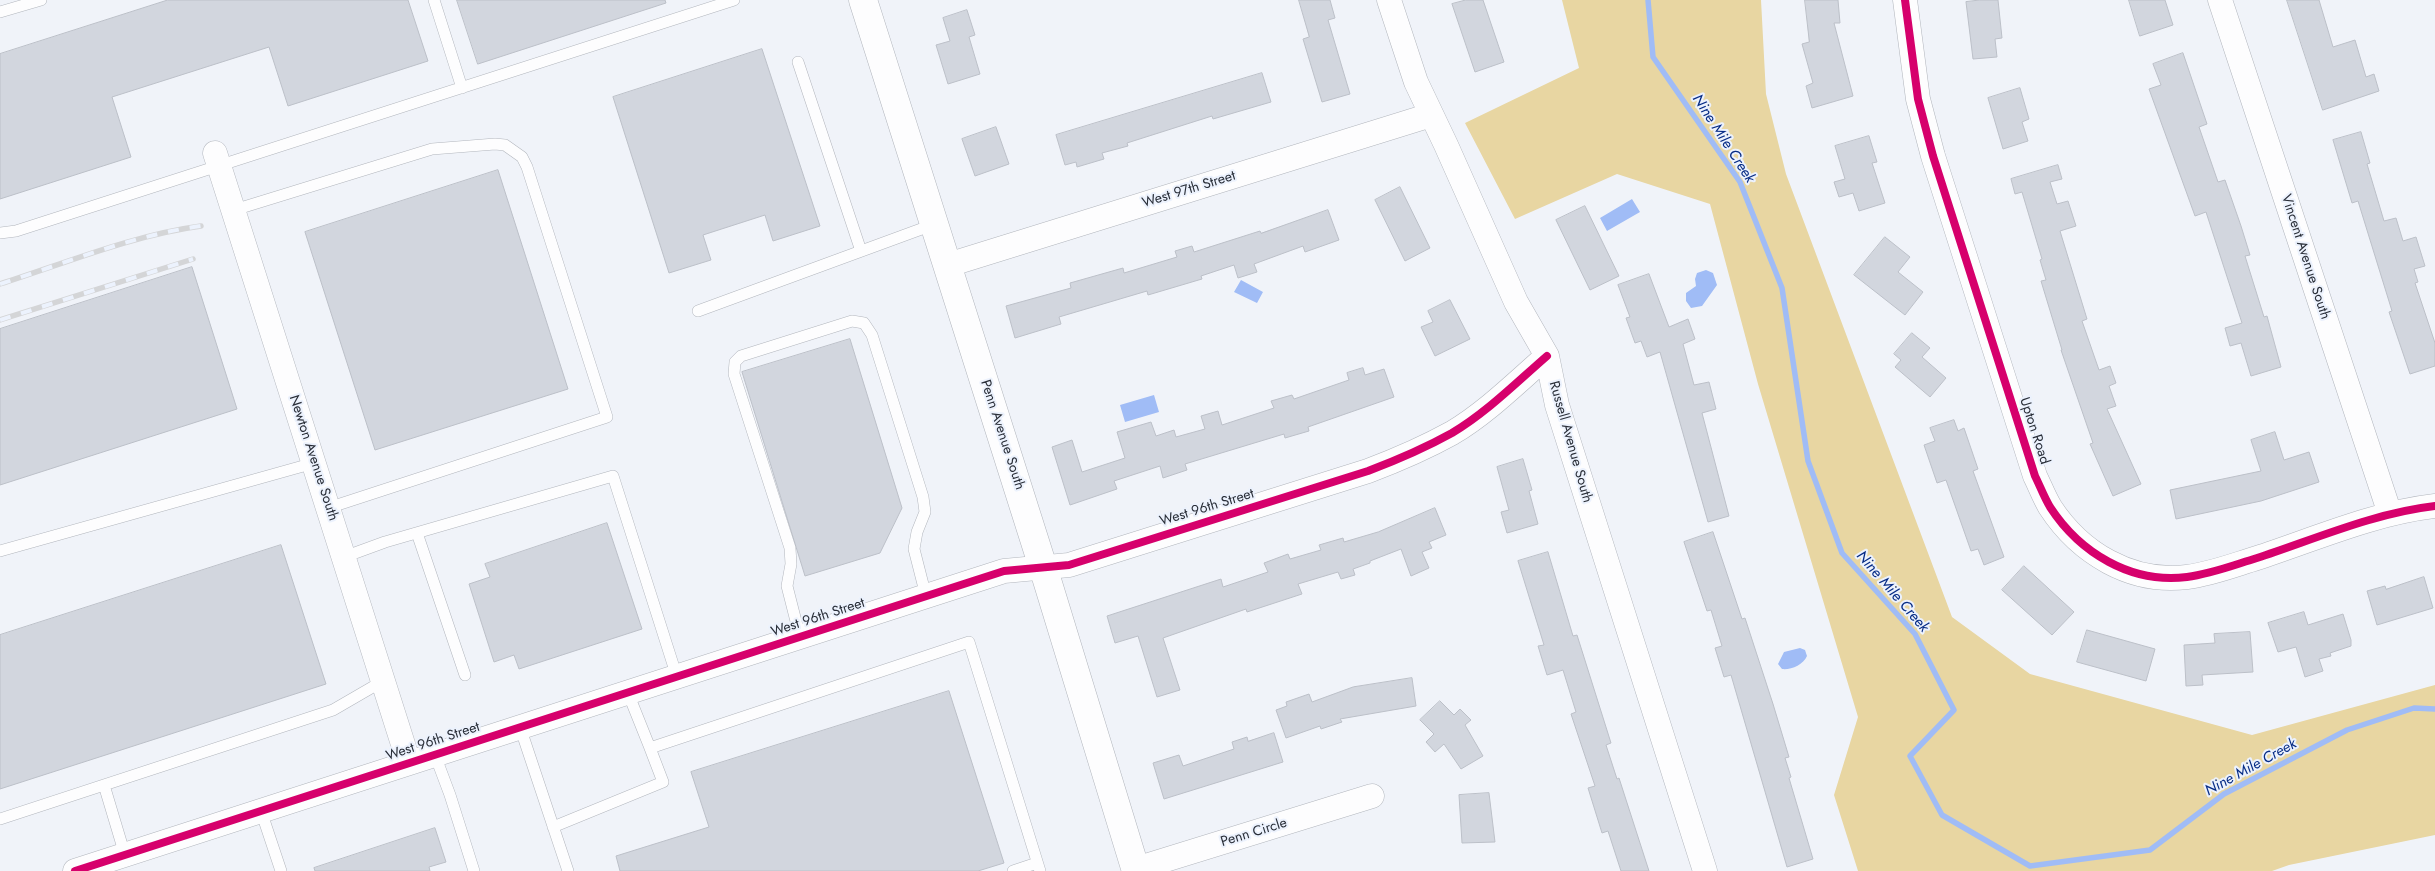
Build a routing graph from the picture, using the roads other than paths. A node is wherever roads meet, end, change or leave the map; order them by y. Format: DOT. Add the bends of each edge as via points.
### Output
graph roads {
  1 [pos="41,0"];
  2 [pos="434,0"];
  3 [pos="734,0"];
  4 [pos="863,0"];
  5 [pos="1389,0"];
  6 [pos="1905,0"];
  7 [pos="2220,0"];
  8 [pos="0,12"];
  9 [pos="798,62"];
  10 [pos="462,88"];
  11 [pos="1431,115"];
  12 [pos="217,159"];
  13 [pos="234,210"];
  14 [pos="935,224"];
  15 [pos="0,233"];
  16 [pos="861,251"];
  17 [pos="948,265"];
  18 [pos="698,311"];
  19 [pos="1547,356"];
  20 [pos="314,463"];
  21 [pos="2435,506"];
  22 [pos="328,508"];
  23 [pos="2390,514"];
  24 [pos="417,532"];
  25 [pos="0,551"];
  26 [pos="344,557"];
  27 [pos="1043,567"];
  28 [pos="926,596"];
  29 [pos="800,637"];
  30 [pos="465,675"];
  31 [pos="677,677"];
  32 [pos="383,681"];
  33 [pos="628,693"];
  34 [pos="520,727"];
  35 [pos="650,748"];
  36 [pos="435,755"];
  37 [pos="409,763"];
  38 [pos="104,785"];
  39 [pos="1372,796"];
  40 [pos="261,811"];
  41 [pos="0,819"];
  42 [pos="553,827"];
  43 [pos="125,855"];
  44 [pos="1039,867"];
  45 [pos="1134,870"];
  46 [pos="75,871"];
  47 [pos="281,871"];
  48 [pos="474,871"];
  49 [pos="568,871"];
  50 [pos="1013,871"];
  51 [pos="1705,871"];
  1 -- 8 [label="lane"];
  2 -- 10 [label="lane"];
  3 -- 10 [label="lane"];
  4 -- 14 [label="main road, Penn Avenue South"];
  5 -- 11 [label="street, Russell Avenue South" via="1416,82"];
  6 -- 23 [label="street, Upton Road" via="1918,99 1933,156 2035,476 2049,506 2069,532 2092,553 2122,569 2154,577 2186,577 2220,570"];
  7 -- 23 [label="street, Vincent Avenue South"];
  9 -- 16 [label="lane"];
  10 -- 12 [label="lane"];
  11 -- 17 [label="street, West 97th Street"];
  11 -- 19 [label="street, Russell Avenue South" via="1516,302"];
  12 -- 13 [label="street, Newton Avenue South"];
  12 -- 15 [label="lane" via="16,231"];
  13 -- 20 [label="street, Newton Avenue South"];
  13 -- 22 [label="lane" via="432,149 495,144 514,150 527,167 607,417"];
  14 -- 16 [label="lane"];
  14 -- 17 [label="main road, Penn Avenue South"];
  16 -- 18 [label="lane"];
  17 -- 27 [label="main road, Penn Avenue South"];
  19 -- 27 [label="street, West 96th Street" via="1453,432 1412,454 1368,471 1069,565"];
  19 -- 51 [label="street, Russell Avenue South" via="1557,405"];
  20 -- 22 [label="street, Newton Avenue South"];
  20 -- 25 [label="lane"];
  21 -- 23 [label="street"];
  22 -- 26 [label="street, Newton Avenue South"];
  24 -- 26 [label="lane"];
  24 -- 30 [label="lane"];
  24 -- 31 [label="lane" via="613,476"];
  26 -- 32 [label="street, Newton Avenue South"];
  27 -- 28 [label="street, West 96th Street" via="1004,571"];
  27 -- 45 [label="main road, Penn Avenue South"];
  28 -- 29 [label="street, West 96th Street"];
  28 -- 29 [label="lane" via="914,549 916,532 925,512 923,497 872,335 864,323 852,321 741,356 734,362 734,374 790,548 787,586"];
  29 -- 31 [label="street, West 96th Street"];
  31 -- 33 [label="street, West 96th Street"];
  32 -- 37 [label="street, Newton Avenue South"];
  32 -- 38 [label="lane" via="333,710"];
  33 -- 34 [label="street, West 96th Street"];
  33 -- 35 [label="lane"];
  34 -- 36 [label="street, West 96th Street"];
  34 -- 42 [label="lane"];
  35 -- 42 [label="lane" via="663,782"];
  35 -- 44 [label="lane" via="969,642"];
  36 -- 37 [label="street, West 96th Street"];
  36 -- 48 [label="lane"];
  37 -- 40 [label="street, West 96th Street"];
  38 -- 41 [label="lane"];
  38 -- 43 [label="lane"];
  39 -- 45 [label="street, Penn Circle"];
  40 -- 43 [label="street, West 96th Street"];
  40 -- 47 [label="lane"];
  42 -- 49 [label="lane"];
  43 -- 46 [label="street, West 96th Street"];
  44 -- 50 [label="lane"];
}
